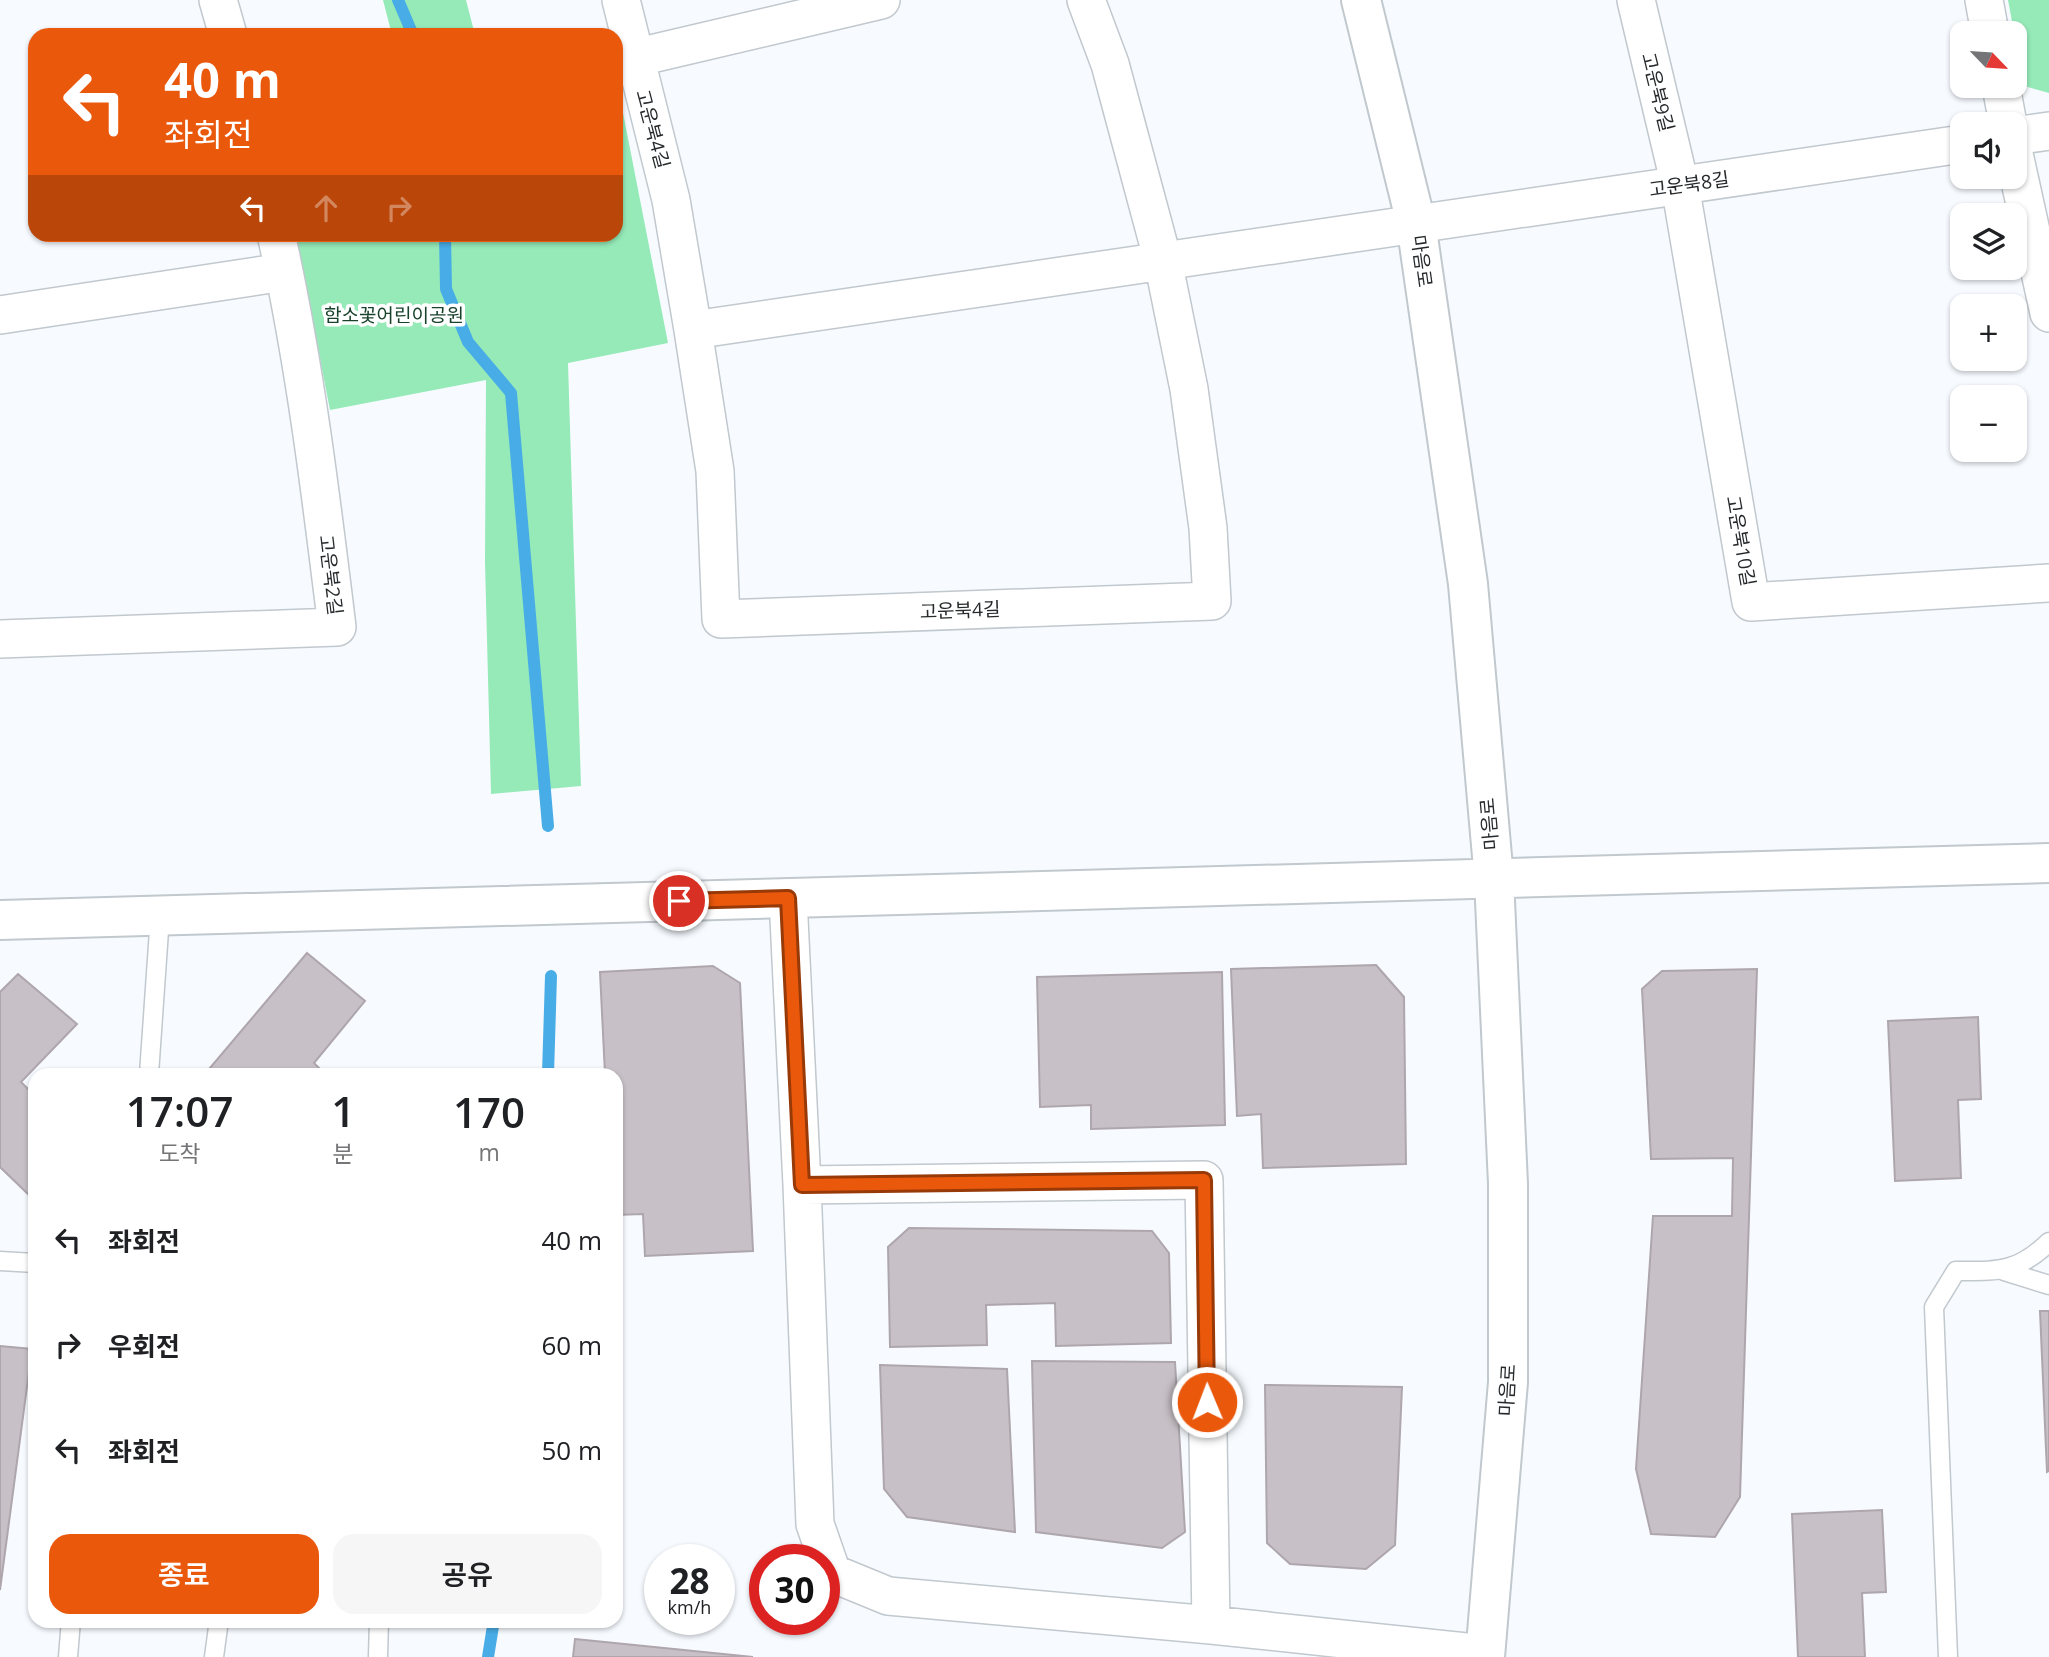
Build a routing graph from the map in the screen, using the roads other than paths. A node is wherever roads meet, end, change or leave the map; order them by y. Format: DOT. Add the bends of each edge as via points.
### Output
graph roads {
  1 [pos="218,0"];
  2 [pos="621,0"];
  3 [pos="881,0"];
  4 [pos="1086,0"];
  5 [pos="1360,0"];
  6 [pos="1636,0"];
  7 [pos="1984,0"];
  8 [pos="1988,21"];
  9 [pos="226,28"];
  10 [pos="634,58"];
  11 [pos="2049,131"];
  12 [pos="2027,134"];
  13 [pos="1950,146"];
  14 [pos="1680,185"];
  15 [pos="2022,189"];
  16 [pos="1416,223"];
  17 [pos="278,242"];
  18 [pos="1163,261"];
  19 [pos="284,272"];
  20 [pos="2049,313"];
  21 [pos="0,315"];
  22 [pos="693,330"];
  23 [pos="2049,583"];
  24 [pos="0,639"];
  25 [pos="2049,863"];
  26 [pos="1494,879"];
  27 [pos="788,898"];
  28 [pos="160,916"];
  29 [pos="0,920"];
  30 [pos="149,1068"];
  31 [pos="802,1185"];
  32 [pos="2049,1242"];
  33 [pos="0,1261"];
  34 [pos="28,1263"];
  35 [pos="2004,1271"];
  36 [pos="2049,1285"];
  37 [pos="1211,1625"];
  38 [pos="70,1628"];
  39 [pos="218,1628"];
  40 [pos="379,1628"];
  41 [pos="1485,1656"];
  42 [pos="68,1657"];
  43 [pos="214,1657"];
  44 [pos="378,1657"];
  45 [pos="1948,1657"];
  1 -- 9 [label="street"];
  2 -- 10 [label="street, 고운북4길"];
  3 -- 10 [label="street"];
  4 -- 18 [label="street, 고운북4길" via="1110,64"];
  5 -- 16 [label="street, 마음로"];
  6 -- 14 [label="street, 고운북9길"];
  7 -- 8 [label="street"];
  10 -- 22 [label="street, 고운북4길" via="671,200"];
  11 -- 12 [label="street"];
  13 -- 14 [label="street, 고운북8길"];
  14 -- 16 [label="street, 고운북8길"];
  14 -- 23 [label="street, 고운북10길" via="1751,602"];
  15 -- 20 [label="street"];
  16 -- 18 [label="street, 고운북8길"];
  16 -- 26 [label="street, 마음로" via="1468,584"];
  17 -- 19 [label="street, 고운북2길"];
  18 -- 22 [label="street, 고운북8길"];
  18 -- 22 [label="street, 고운북4길" via="1189,389 1208,528 1212,601 721,619 715,471"];
  19 -- 21 [label="street"];
  19 -- 24 [label="street, 고운북2길" via="316,454 337,627"];
  25 -- 26 [label="street"];
  26 -- 27 [label="street"];
  26 -- 41 [label="street, 마음로" via="1508,1184 1508,1382"];
  27 -- 28 [label="street"];
  27 -- 31 [label="street"];
  28 -- 29 [label="street"];
  28 -- 30 [label="lane"];
  31 -- 37 [label="street" via="815,1524 832,1573 888,1596"];
  31 -- 37 [label="street" via="1204,1180"];
  32 -- 35 [label="lane" via="2036,1255"];
  33 -- 34 [label="lane"];
  35 -- 36 [label="lane"];
  35 -- 45 [label="lane" via="1956,1272 1934,1307"];
  37 -- 41 [label="street"];
  38 -- 42 [label="lane"];
  39 -- 43 [label="lane"];
  40 -- 44 [label="lane"];
}
